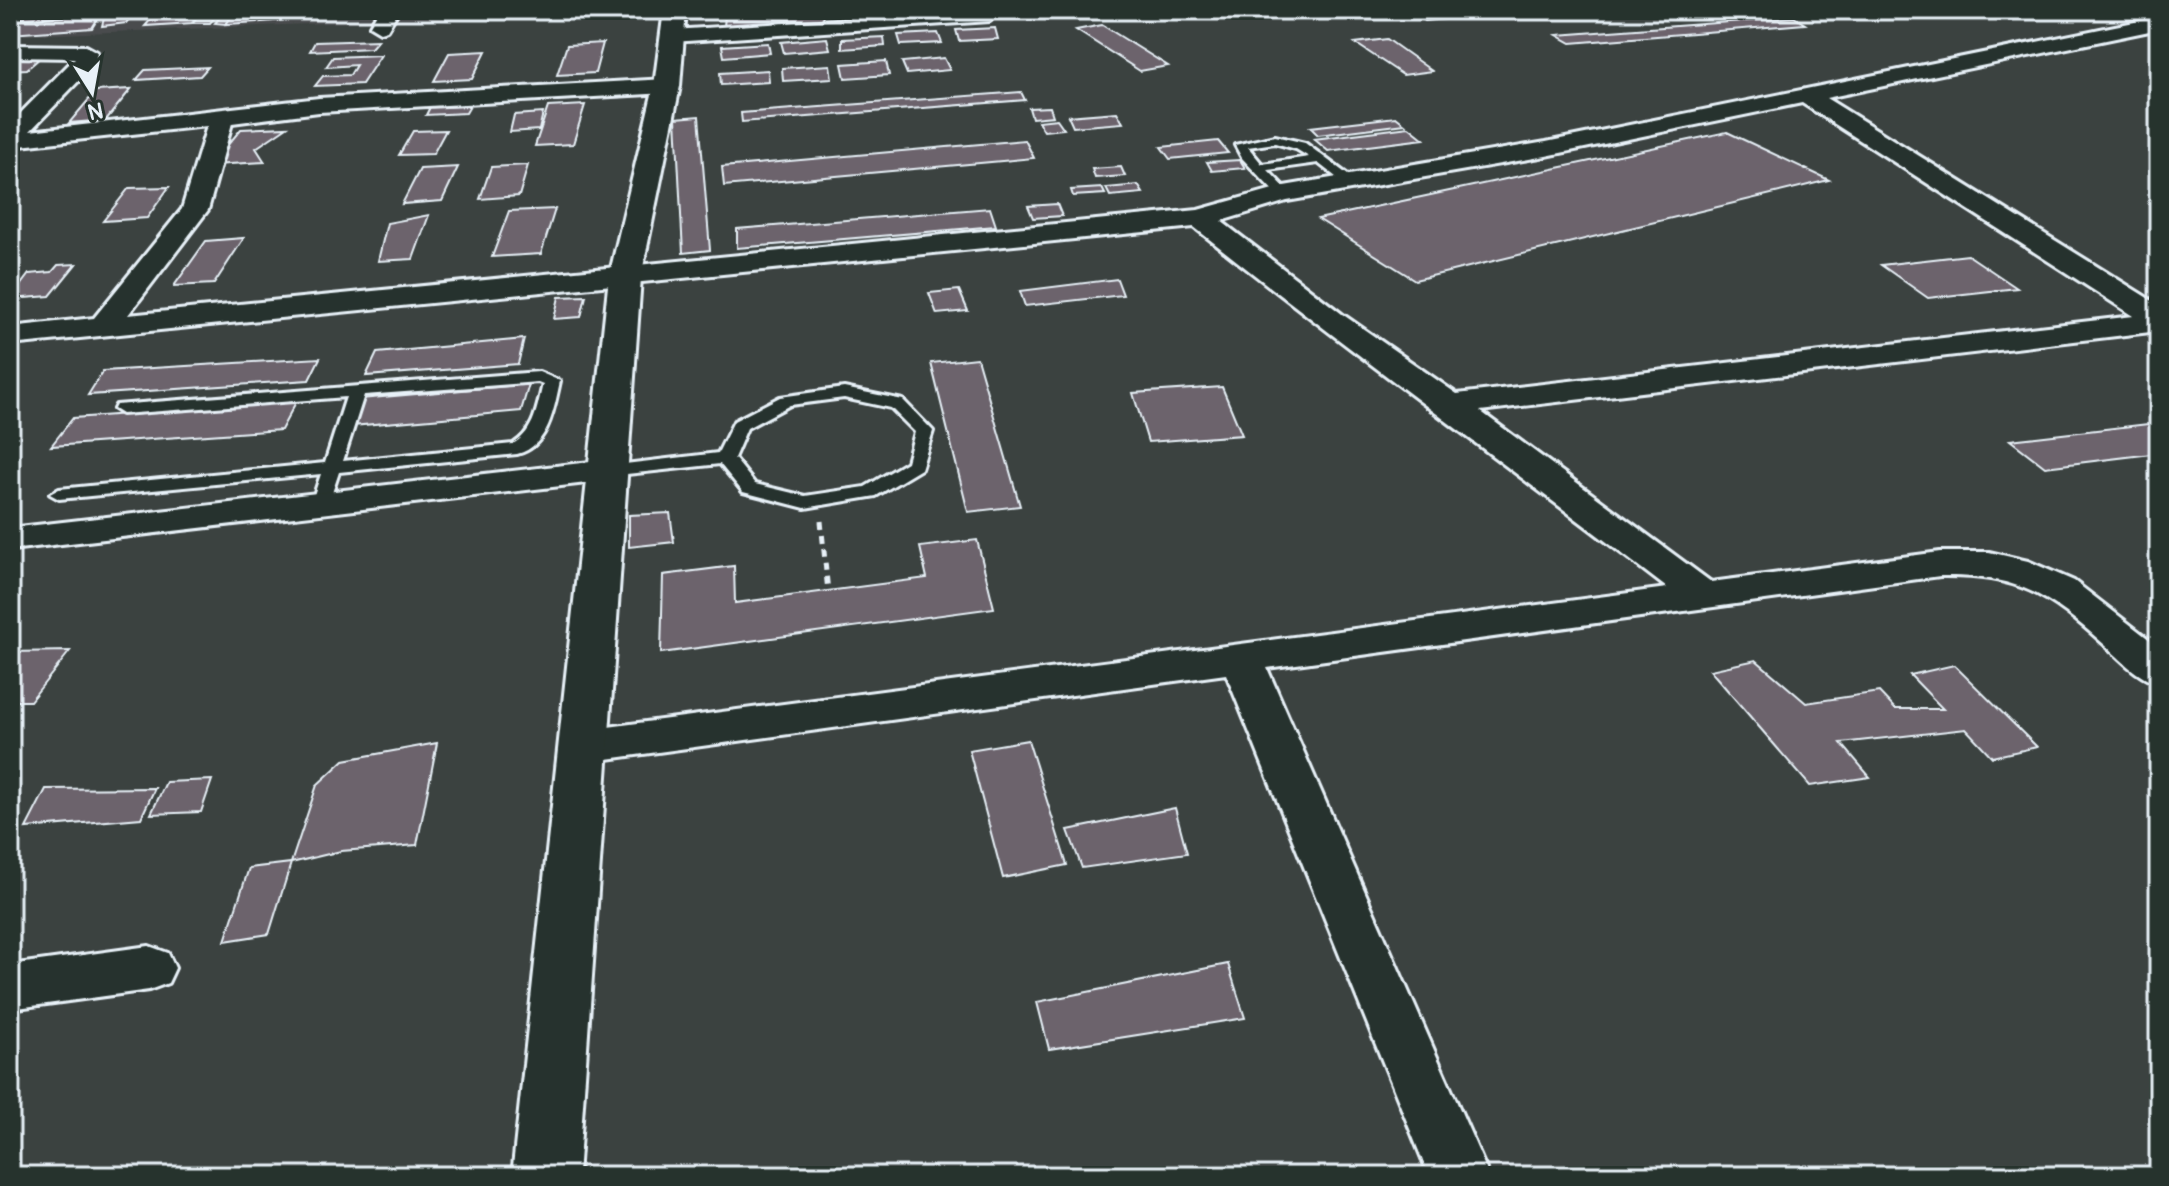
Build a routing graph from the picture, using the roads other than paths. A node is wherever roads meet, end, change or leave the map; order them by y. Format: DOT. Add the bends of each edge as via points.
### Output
graph roads {
  1 [pos="983,17"];
  2 [pos="2159,23"];
  3 [pos="10,51"];
  4 [pos="674,51"];
  5 [pos="1805,95"];
  6 [pos="222,116"];
  7 [pos="20,119"];
  8 [pos="10,139"];
  9 [pos="1318,159"];
  10 [pos="1258,168"];
  11 [pos="1350,181"];
  12 [pos="1284,194"];
  13 [pos="1200,218"];
  14 [pos="625,277"];
  15 [pos="2159,320"];
  16 [pos="103,327"];
  17 [pos="10,336"];
  18 [pos="356,393"];
  19 [pos="1450,405"];
  20 [pos="122,409"];
  21 [pos="725,458"];
  22 [pos="332,468"];
  23 [pos="608,471"];
  24 [pos="59,494"];
  25 [pos="320,504"];
  26 [pos="10,539"];
  27 [pos="1705,597"];
  28 [pos="1242,660"];
  29 [pos="2159,670"];
  30 [pos="585,746"];
  31 [pos="149,968"];
  32 [pos="10,987"];
  33 [pos="545,1176"];
  34 [pos="1459,1176"];
  1 -- 4 [label="street"];
  2 -- 5 [label="street"];
  3 -- 7 [label="street" via="86,52 87,59"];
  4 -- 6 [label="street"];
  4 -- 14 [label="street"];
  5 -- 11 [label="street" via="1546,149"];
  5 -- 15 [label="street"];
  6 -- 8 [label="street"];
  6 -- 16 [label="street" via="195,210"];
  7 -- 8 [label="street"];
  9 -- 10 [label="lane"];
  9 -- 10 [label="lane" via="1295,141 1241,145"];
  9 -- 11 [label="lane"];
  10 -- 12 [label="lane"];
  11 -- 12 [label="street"];
  12 -- 13 [label="street"];
  13 -- 14 [label="street"];
  13 -- 19 [label="street" via="1331,321"];
  14 -- 16 [label="street"];
  14 -- 23 [label="street"];
  15 -- 19 [label="street"];
  16 -- 17 [label="street"];
  18 -- 20 [label="lane"];
  18 -- 22 [label="lane"];
  18 -- 22 [label="lane" via="539,377 552,381 541,426 517,449"];
  19 -- 27 [label="street"];
  21 -- 21 [label="lane" via="740,425 786,401 844,393 897,404 924,431 915,465 870,492 805,502 749,488"];
  21 -- 23 [label="lane"];
  22 -- 24 [label="lane"];
  22 -- 25 [label="lane"];
  23 -- 25 [label="street"];
  23 -- 30 [label="street"];
  25 -- 26 [label="street"];
  27 -- 28 [label="street"];
  27 -- 29 [label="street" via="1940,564 1989,564 2038,578 2078,600"];
  28 -- 30 [label="street"];
  28 -- 34 [label="street"];
  30 -- 33 [label="street"];
  31 -- 32 [label="street"];
}
